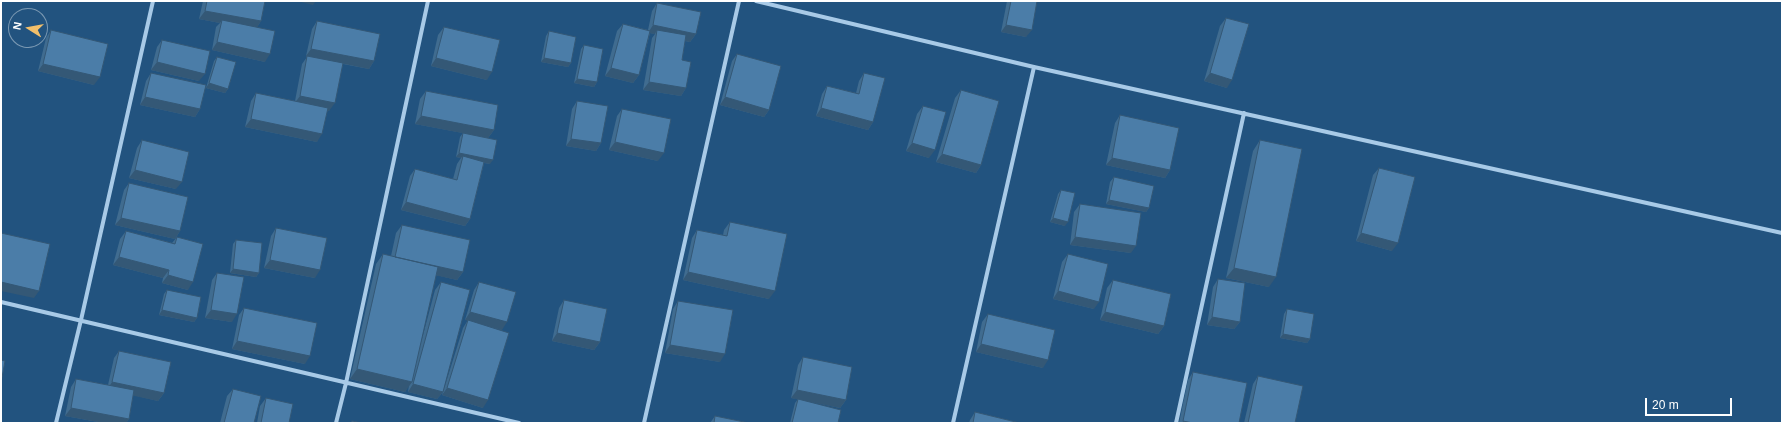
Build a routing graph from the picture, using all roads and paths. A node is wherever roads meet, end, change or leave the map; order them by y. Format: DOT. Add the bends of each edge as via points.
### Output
graph roads {
  1 [pos="153,1"];
  2 [pos="428,1"];
  3 [pos="739,1"];
  4 [pos="756,1"];
  5 [pos="1034,67"];
  6 [pos="1244,113"];
  7 [pos="1782,234"];
  8 [pos="1,302"];
  9 [pos="81,320"];
  10 [pos="346,383"];
  11 [pos="56,423"];
  12 [pos="336,423"];
  13 [pos="519,423"];
  14 [pos="644,423"];
  15 [pos="953,423"];
  16 [pos="1176,423"];
  1 -- 9 [label="street"];
  2 -- 10 [label="street"];
  3 -- 14 [label="street"];
  4 -- 5 [label="street"];
  5 -- 6 [label="street"];
  5 -- 15 [label="street"];
  6 -- 7 [label="street"];
  6 -- 16 [label="street"];
  8 -- 9 [label="street"];
  9 -- 10 [label="street"];
  9 -- 11 [label="street"];
  10 -- 12 [label="street"];
  10 -- 13 [label="street"];
}
